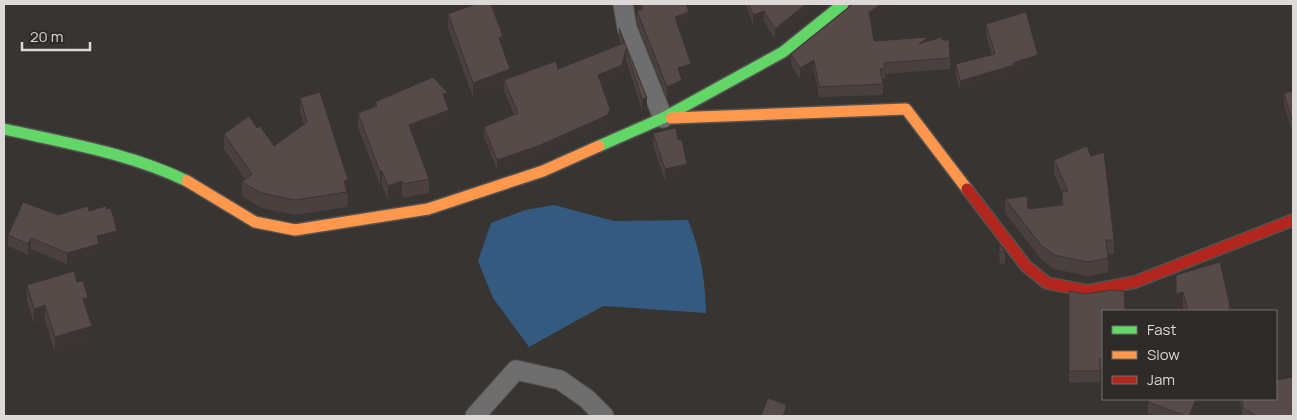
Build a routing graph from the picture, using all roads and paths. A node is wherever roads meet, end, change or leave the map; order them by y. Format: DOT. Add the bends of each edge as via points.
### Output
graph roads {
  1 [pos="623,4"];
  2 [pos="843,4"];
  3 [pos="663,118"];
  4 [pos="4,129"];
  5 [pos="1293,220"];
  6 [pos="475,416"];
  7 [pos="604,416"];
  1 -- 3 [label="street" via="627,28"];
  2 -- 3 [label="street" via="783,52"];
  3 -- 4 [label="street" via="543,171 428,209 295,230 255,222 201,188 156,166 101,150"];
  3 -- 5 [label="street" via="906,109 1026,266 1047,283 1088,291 1135,282"];
  6 -- 7 [label="street" via="516,370 560,380 588,398"];
}
